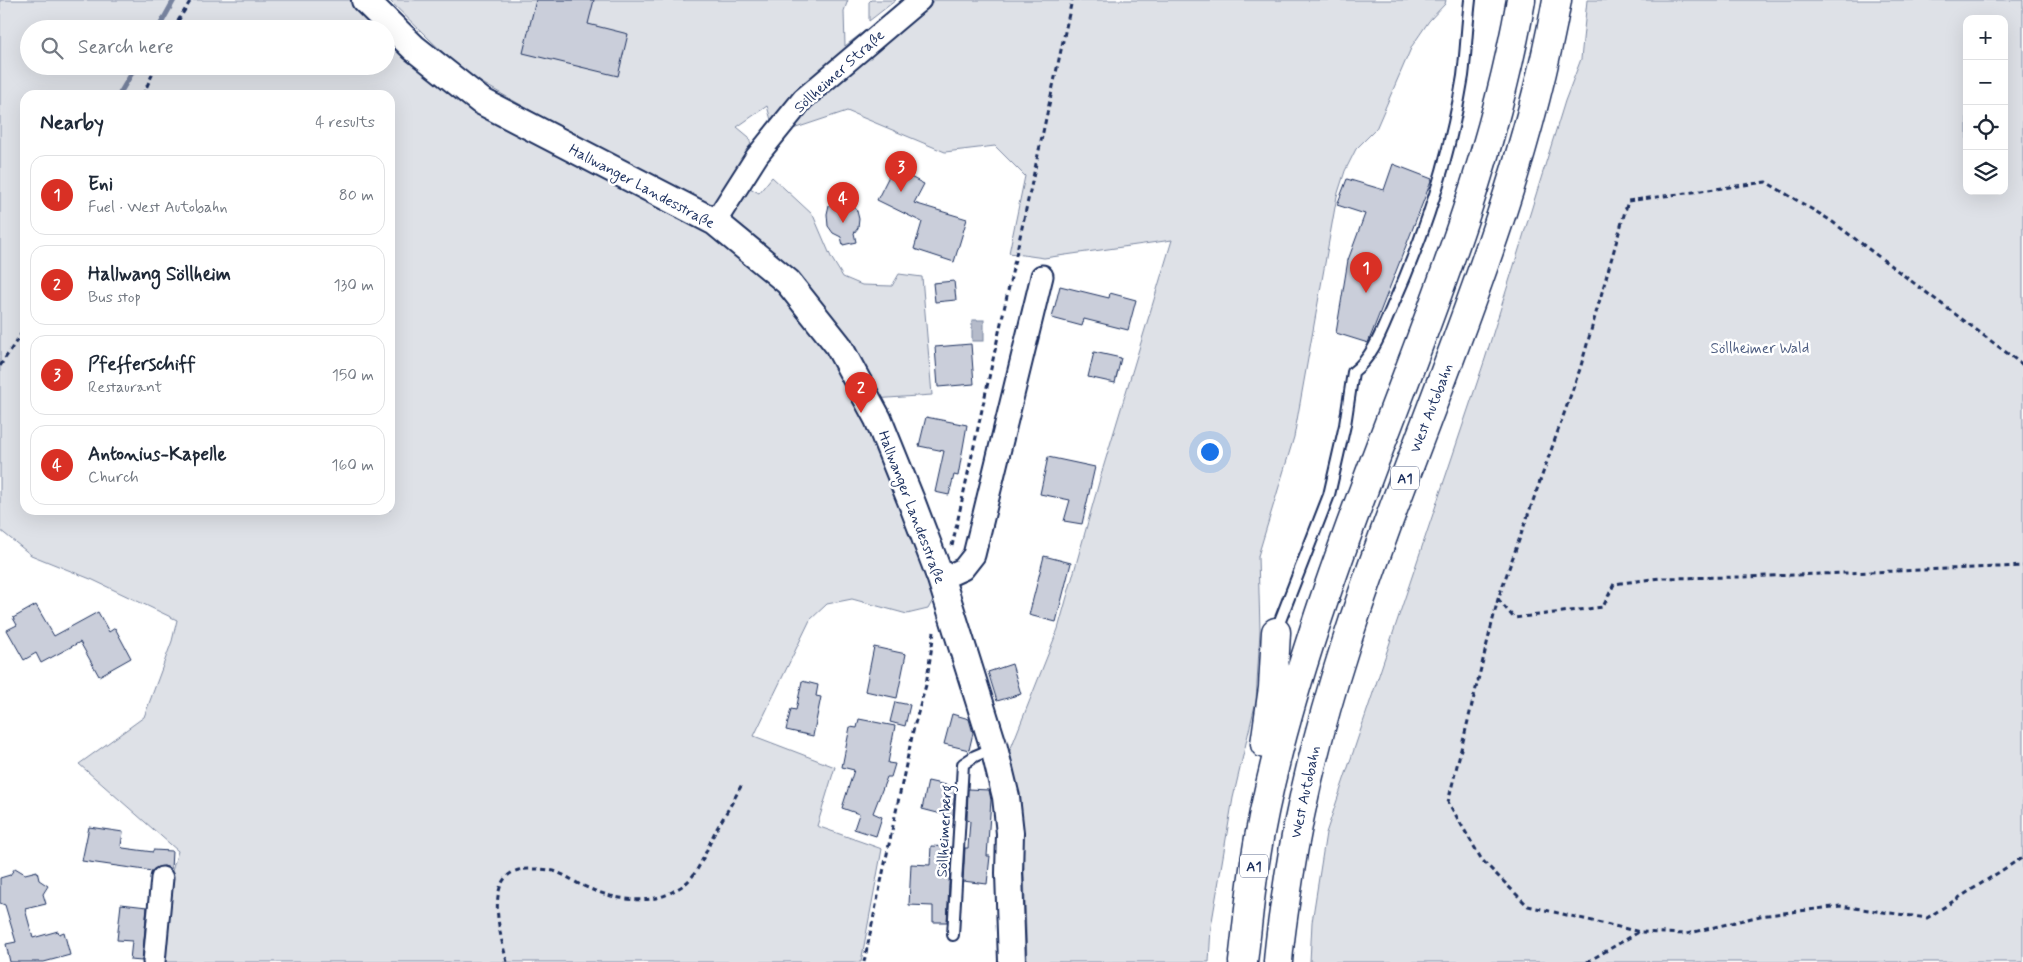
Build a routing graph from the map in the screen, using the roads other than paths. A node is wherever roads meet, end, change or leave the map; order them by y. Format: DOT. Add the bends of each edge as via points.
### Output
graph roads {
  1 [pos="365,0"];
  2 [pos="920,0"];
  3 [pos="1470,0"];
  4 [pos="1521,0"];
  5 [pos="1557,0"];
  6 [pos="385,20"];
  7 [pos="395,29"];
  8 [pos="714,222"];
  9 [pos="1042,276"];
  10 [pos="941,578"];
  11 [pos="1276,632"];
  12 [pos="994,748"];
  13 [pos="1273,772"];
  14 [pos="162,878"];
  15 [pos="952,935"];
  16 [pos="154,962"];
  17 [pos="1012,962"];
  18 [pos="1244,962"];
  19 [pos="1278,962"];
  1 -- 6 [label="street, Hallwanger Landesstraße"];
  2 -- 8 [label="street, Söllheimer Straße" via="803,99 757,156"];
  3 -- 11 [label="lane" via="1463,75 1444,170 1408,272 1374,347 1353,372 1329,495"];
  4 -- 13 [label="highway, A1" via="1504,84 1464,222 1317,619"];
  5 -- 19 [label="highway, West Autobahn / A1" via="1539,89 1502,216 1371,569 1314,746 1294,845"];
  7 -- 8 [label="street, Hallwanger Landesstraße" via="481,101"];
  8 -- 10 [label="street, Hallwanger Landesstraße" via="788,282 838,345 878,419"];
  9 -- 10 [label="street" via="974,554 963,569"];
  10 -- 12 [label="street, Hallwanger Landesstraße"];
  11 -- 13 [label="highway" via="1271,711 1264,742"];
  12 -- 15 [label="lane, Söllheimerberg" via="963,764"];
  12 -- 17 [label="street, Hallwanger Landesstraße" via="1006,797 1010,833"];
  13 -- 18 [label="highway, A1" via="1255,861"];
  14 -- 16 [label="street"];
}
